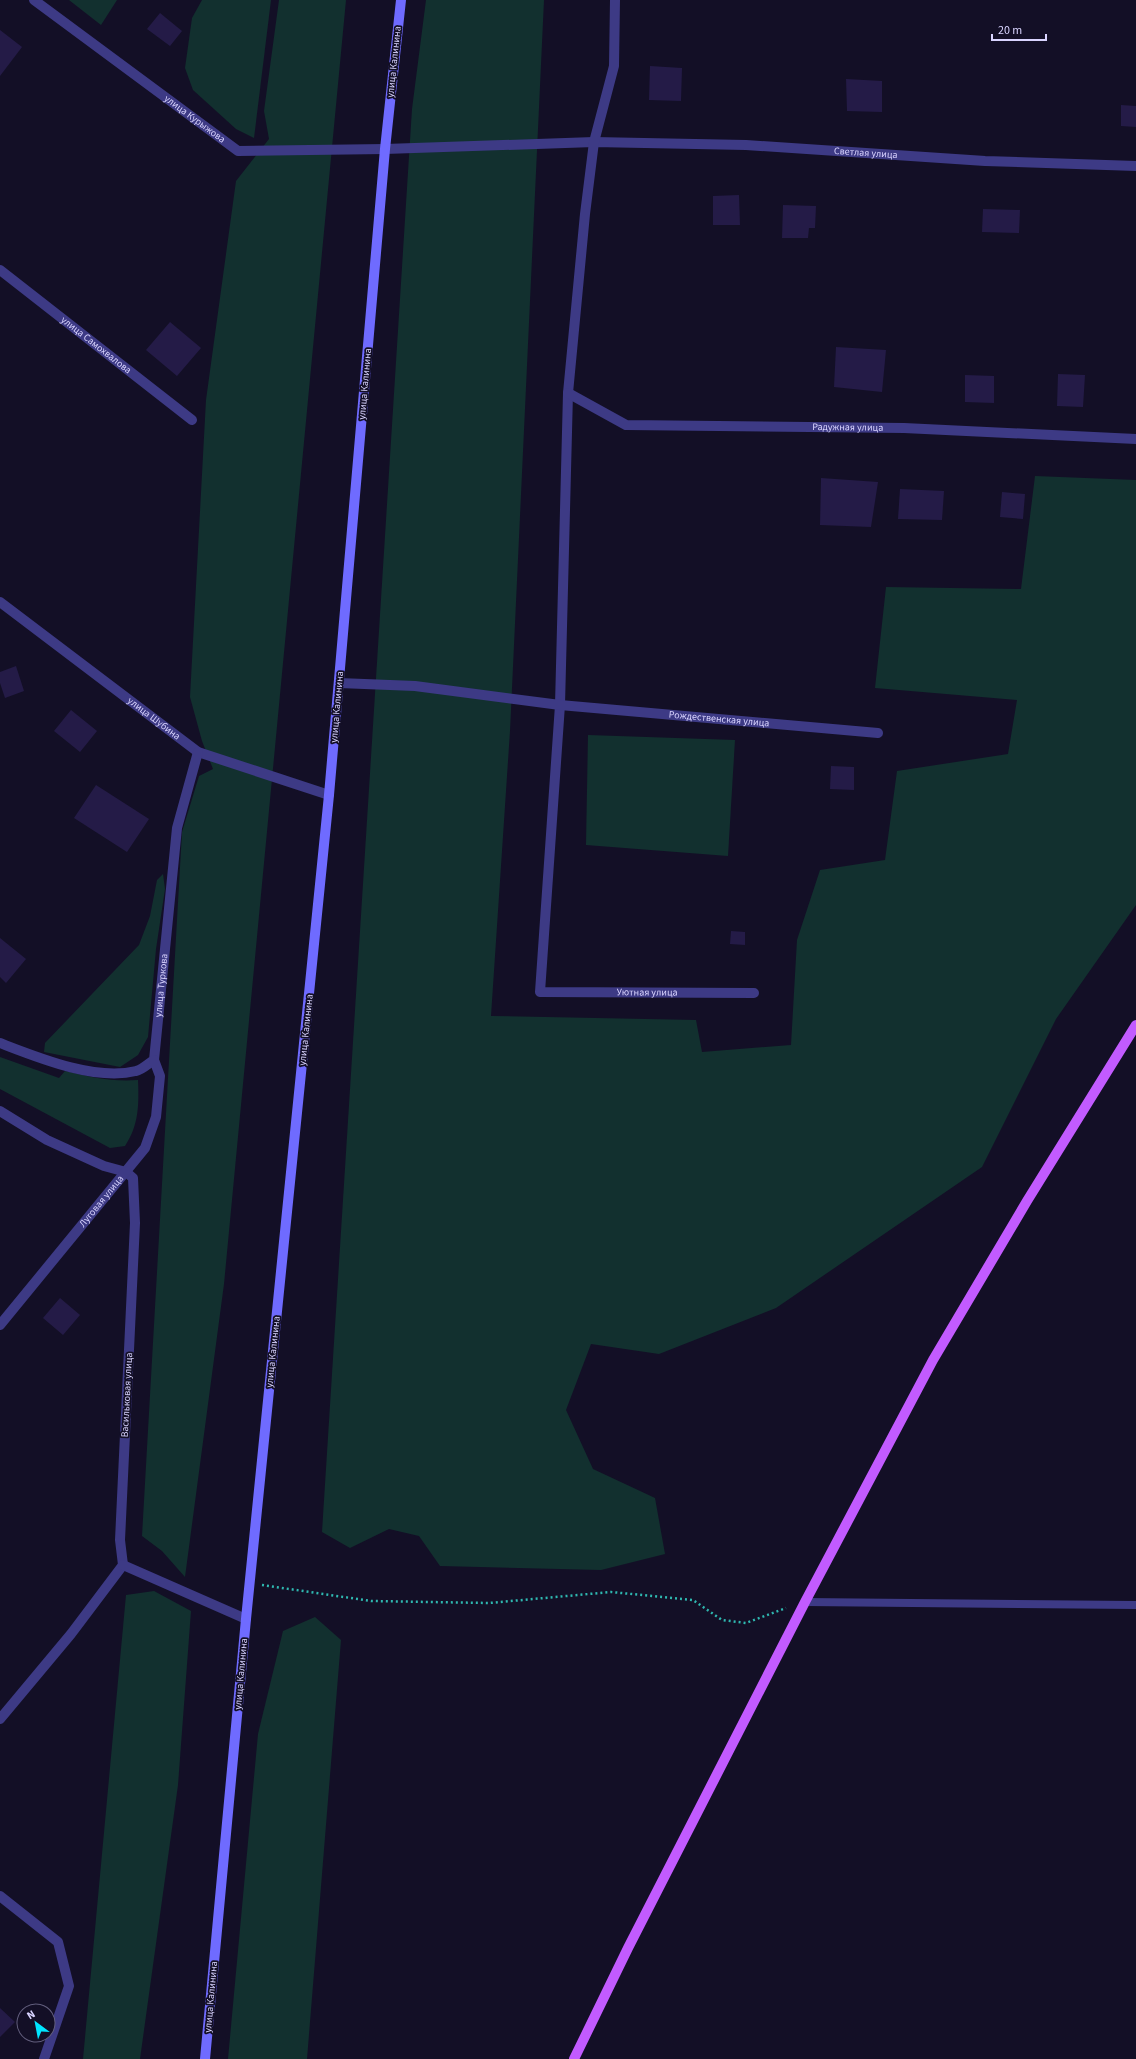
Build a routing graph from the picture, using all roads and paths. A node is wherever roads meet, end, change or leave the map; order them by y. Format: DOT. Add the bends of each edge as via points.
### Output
graph roads {
  1 [pos="34,0"];
  2 [pos="401,0"];
  3 [pos="615,0"];
  4 [pos="594,142"];
  5 [pos="385,149"];
  6 [pos="1136,166"];
  7 [pos="0,270"];
  8 [pos="568,393"];
  9 [pos="192,420"];
  10 [pos="1136,439"];
  11 [pos="0,602"];
  12 [pos="339,683"];
  13 [pos="560,705"];
  14 [pos="878,733"];
  15 [pos="198,752"];
  16 [pos="329,795"];
  17 [pos="754,993"];
  18 [pos="1136,1025"];
  19 [pos="0,1043"];
  20 [pos="154,1060"];
  21 [pos="0,1111"];
  22 [pos="126,1172"];
  23 [pos="0,1325"];
  24 [pos="123,1565"];
  25 [pos="250,1583"];
  26 [pos="805,1602"];
  27 [pos="1136,1604"];
  28 [pos="246,1619"];
  29 [pos="0,1719"];
  30 [pos="0,1896"];
  31 [pos="44,2059"];
  32 [pos="205,2059"];
  33 [pos="574,2059"];
  1 -- 5 [label="street, улица Курыжова" via="238,151"];
  2 -- 5 [label="main road, улица Калинина"];
  3 -- 4 [label="street" via="614,66"];
  4 -- 5 [label="street, улица Курыжова"];
  4 -- 6 [label="street, Светлая улица" via="746,145 985,161"];
  4 -- 8 [label="street"];
  5 -- 12 [label="main road, улица Калинина"];
  7 -- 9 [label="street, улица Самохвалова"];
  8 -- 10 [label="street, Радужная улица" via="626,424 904,428"];
  8 -- 13 [label="street"];
  11 -- 15 [label="street, улица Шубина"];
  12 -- 13 [label="street, Рождественская улица" via="415,686"];
  12 -- 16 [label="main road, улица Калинина"];
  13 -- 14 [label="street, Рождественская улица"];
  13 -- 17 [label="street, Уютная улица" via="540,992"];
  15 -- 16 [label="street, улица Шубина"];
  15 -- 20 [label="street, улица Туркова" via="177,828"];
  16 -- 25 [label="main road, улица Калинина"];
  18 -- 26 [label="main road" via="1027,1201 933,1360"];
  19 -- 20 [label="street" via="45,1060 99,1073 138,1071"];
  20 -- 22 [label="street, Луговая улица" via="160,1076 156,1117 145,1148"];
  21 -- 22 [label="street" via="47,1140 104,1166"];
  22 -- 23 [label="street, Луговая улица"];
  22 -- 24 [label="street, Васильковая улица" via="133,1178 135,1222 120,1540"];
  24 -- 28 [label="street"];
  24 -- 29 [label="street" via="71,1634"];
  25 -- 26 [label="path" via="371,1601 489,1603 611,1592 693,1600 722,1620 746,1623 765,1614"];
  25 -- 28 [label="main road, улица Калинина"];
  26 -- 27 [label="lane"];
  26 -- 33 [label="main road"];
  28 -- 32 [label="main road, улица Калинина"];
  30 -- 31 [label="street" via="58,1942 69,1986"];
}
